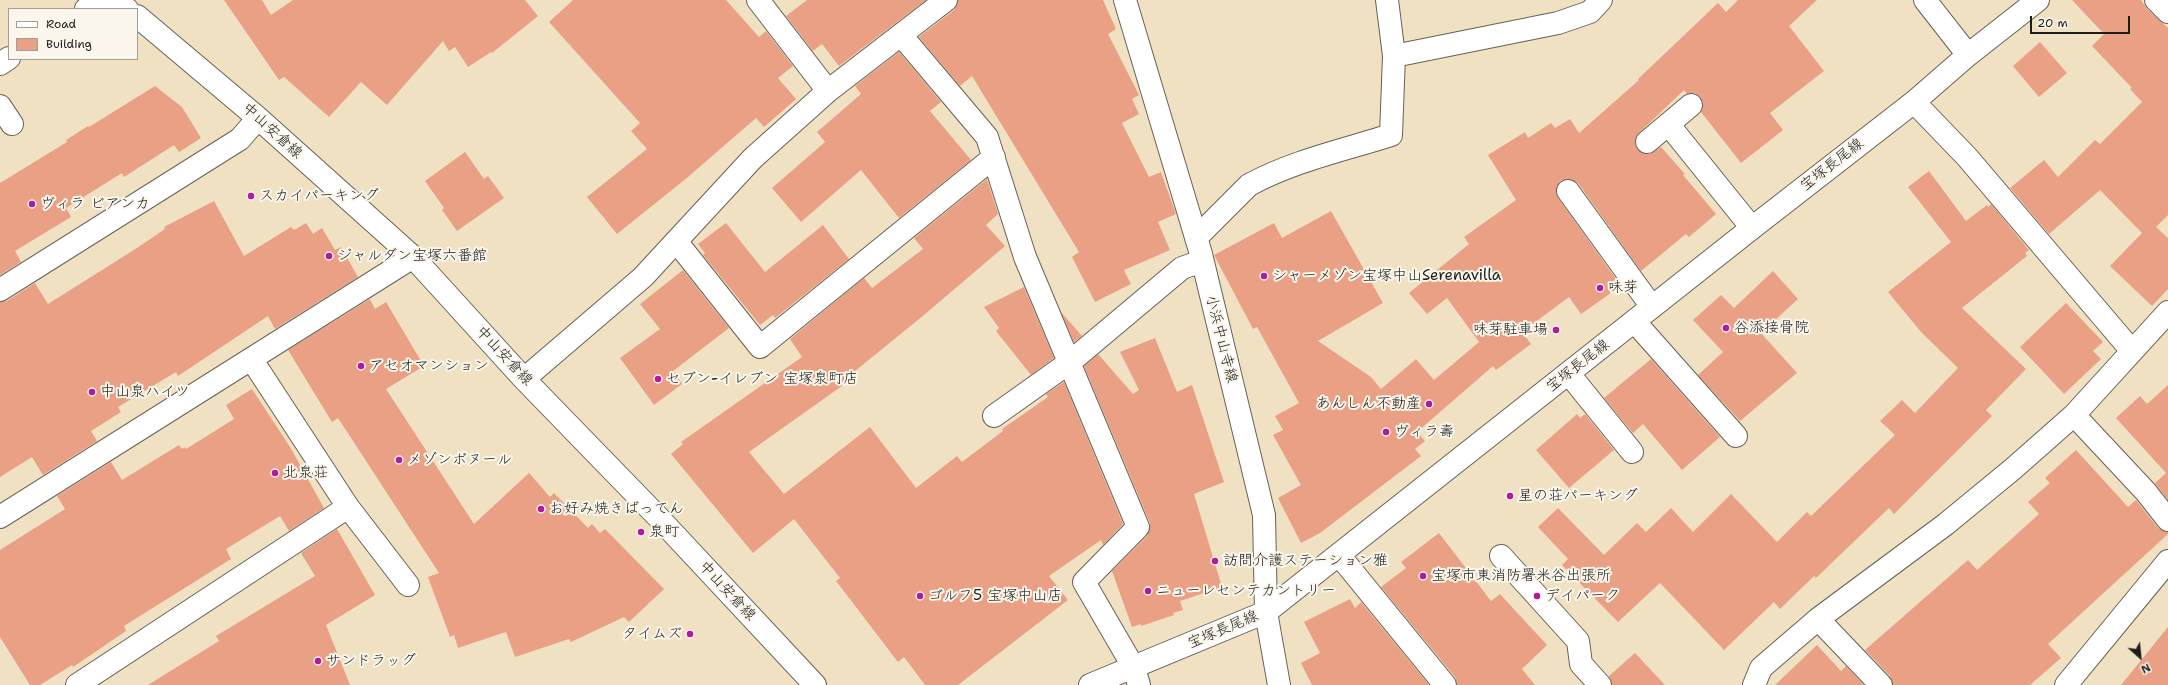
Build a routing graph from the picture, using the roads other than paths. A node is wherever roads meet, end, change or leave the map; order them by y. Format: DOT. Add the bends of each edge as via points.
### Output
graph roads {
  1 [pos="102,0"];
  2 [pos="115,0"];
  3 [pos="758,0"];
  4 [pos="1125,0"];
  5 [pos="1387,0"];
  6 [pos="1600,0"];
  7 [pos="1925,0"];
  8 [pos="2038,0"];
  9 [pos="2156,0"];
  10 [pos="939,2"];
  11 [pos="88,8"];
  12 [pos="126,8"];
  13 [pos="2168,12"];
  14 [pos="138,17"];
  15 [pos="901,35"];
  16 [pos="1968,55"];
  17 [pos="1394,56"];
  18 [pos="828,91"];
  19 [pos="1914,102"];
  20 [pos="1691,105"];
  21 [pos="0,106"];
  22 [pos="258,118"];
  23 [pos="12,124"];
  24 [pos="1668,124"];
  25 [pos="1647,142"];
  26 [pos="994,157"];
  27 [pos="1568,192"];
  28 [pos="1752,228"];
  29 [pos="1196,238"];
  30 [pos="676,241"];
  31 [pos="413,257"];
  32 [pos="1202,261"];
  33 [pos="0,290"];
  34 [pos="1652,307"];
  35 [pos="2168,312"];
  36 [pos="1634,321"];
  37 [pos="2132,352"];
  38 [pos="252,360"];
  39 [pos="1070,362"];
  40 [pos="1569,374"];
  41 [pos="524,379"];
  42 [pos="2074,415"];
  43 [pos="994,416"];
  44 [pos="1736,436"];
  45 [pos="1632,452"];
  46 [pos="348,507"];
  47 [pos="0,517"];
  48 [pos="2168,520"];
  49 [pos="1339,555"];
  50 [pos="1501,556"];
  51 [pos="2168,561"];
  52 [pos="408,585"];
  53 [pos="1266,612"];
  54 [pos="1818,619"];
  55 [pos="1137,676"];
  56 [pos="811,684"];
  57 [pos="76,685"];
  58 [pos="1090,685"];
  59 [pos="1279,685"];
  60 [pos="1445,685"];
  61 [pos="1600,685"];
  62 [pos="1754,685"];
  63 [pos="1881,685"];
  64 [pos="2066,685"];
  1 -- 11 [label="street"];
  2 -- 12 [label="street"];
  3 -- 18 [label="street"];
  4 -- 29 [label="street, 小浜中山寺線"];
  5 -- 17 [label="street"];
  6 -- 17 [label="street" via="1590,12 1558,23"];
  7 -- 16 [label="street"];
  8 -- 16 [label="street, 宝塚長尾線"];
  9 -- 13 [label="street"];
  10 -- 15 [label="street"];
  14 -- 22 [label="street, 中山安倉線"];
  15 -- 18 [label="street"];
  15 -- 26 [label="street" via="987,137"];
  16 -- 19 [label="street, 宝塚長尾線"];
  17 -- 29 [label="street" via="1391,135 1286,168 1260,179 1249,185"];
  18 -- 30 [label="street" via="753,158"];
  19 -- 28 [label="street, 宝塚長尾線"];
  19 -- 37 [label="street" via="1967,157"];
  20 -- 24 [label="street"];
  21 -- 23 [label="street"];
  22 -- 31 [label="street, 中山安倉線"];
  22 -- 33 [label="street" via="240,139"];
  24 -- 25 [label="street"];
  24 -- 28 [label="street"];
  26 -- 30 [label="street" via="760,347"];
  26 -- 39 [label="street" via="1025,257"];
  27 -- 34 [label="street"];
  28 -- 34 [label="street, 宝塚長尾線"];
  29 -- 32 [label="street, 小浜中山寺線"];
  30 -- 41 [label="street" via="643,277"];
  31 -- 38 [label="street"];
  31 -- 41 [label="street, 中山安倉線"];
  32 -- 39 [label="street" via="1182,268"];
  32 -- 53 [label="street, 小浜中山寺線" via="1264,515"];
  34 -- 36 [label="street, 宝塚長尾線"];
  35 -- 37 [label="street"];
  36 -- 40 [label="street, 宝塚長尾線"];
  36 -- 44 [label="street"];
  37 -- 42 [label="street"];
  38 -- 46 [label="street"];
  38 -- 47 [label="street"];
  39 -- 43 [label="street"];
  39 -- 55 [label="street" via="1138,527 1084,582"];
  40 -- 45 [label="street"];
  40 -- 49 [label="street, 宝塚長尾線"];
  41 -- 56 [label="street, 中山安倉線" via="658,517"];
  42 -- 48 [label="street" via="2146,492"];
  42 -- 54 [label="street" via="1946,524"];
  46 -- 52 [label="street"];
  46 -- 57 [label="street"];
  49 -- 53 [label="street, 宝塚長尾線"];
  49 -- 60 [label="street"];
  50 -- 61 [label="street" via="1578,641 1581,664"];
  51 -- 64 [label="street"];
  53 -- 55 [label="street, 宝塚長尾線"];
  53 -- 59 [label="street, 小浜中山寺線"];
  54 -- 62 [label="street" via="1761,668"];
  54 -- 63 [label="street"];
  55 -- 58 [label="street, 宝塚長尾線"];
}
